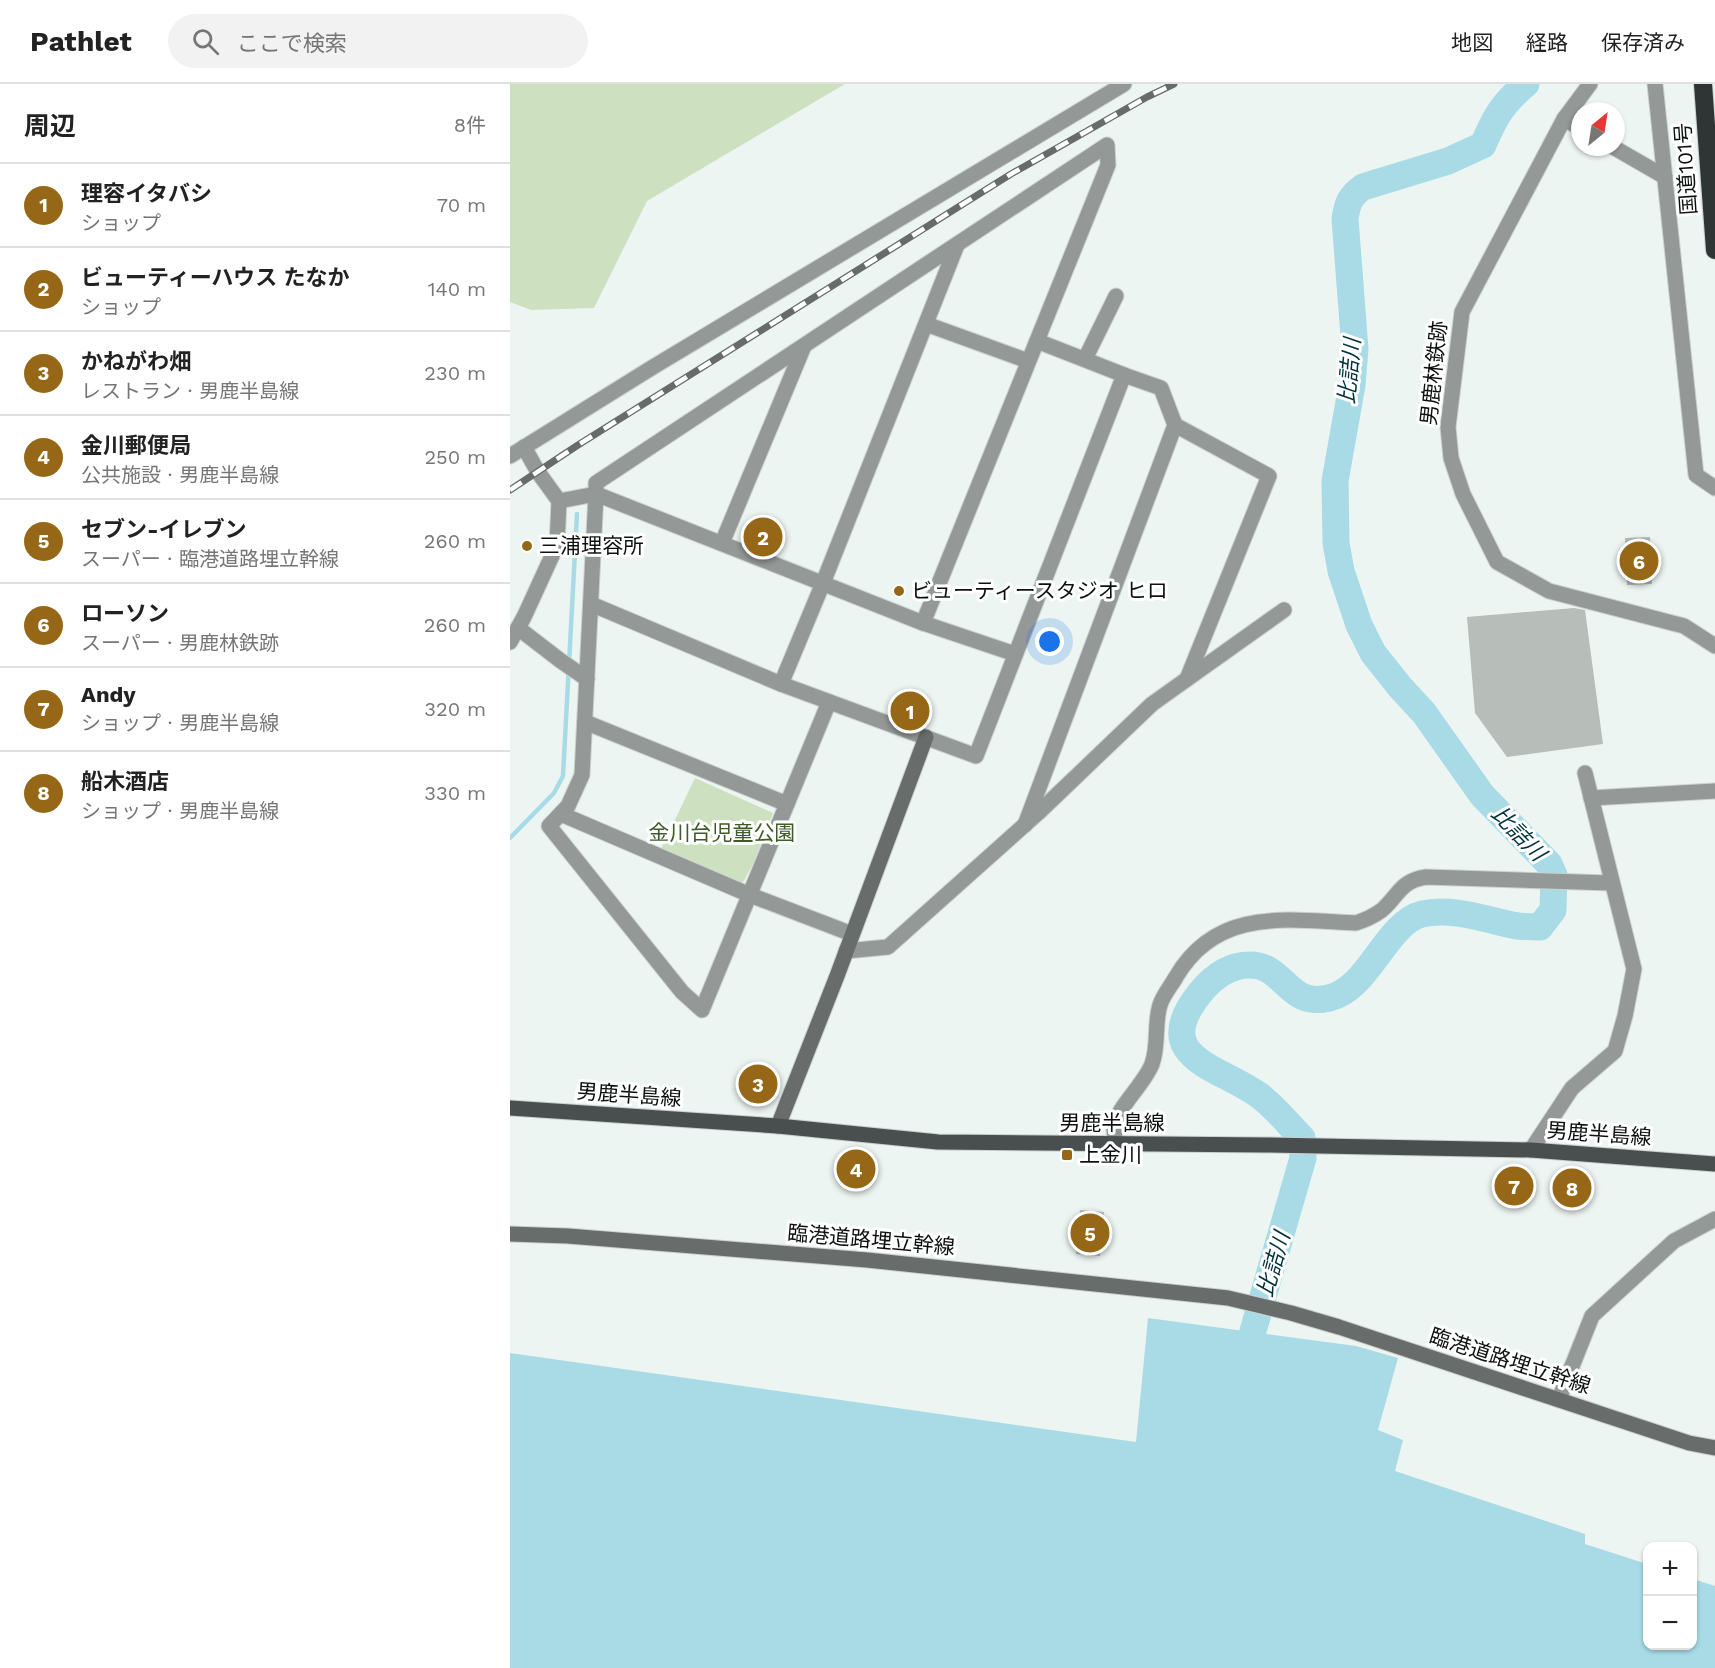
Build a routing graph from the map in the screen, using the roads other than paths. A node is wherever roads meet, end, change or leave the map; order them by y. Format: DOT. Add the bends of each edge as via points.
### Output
graph roads {
  1 [pos="1124,84"];
  2 [pos="1590,84"];
  3 [pos="1655,84"];
  4 [pos="1703,84"];
  5 [pos="1564,118"];
  6 [pos="1571,122"];
  7 [pos="1625,154"];
  8 [pos="1665,177"];
  9 [pos="957,245"];
  10 [pos="1715,250"];
  11 [pos="1116,296"];
  12 [pos="926,324"];
  13 [pos="1037,341"];
  14 [pos="804,346"];
  15 [pos="1085,359"];
  16 [pos="1028,362"];
  17 [pos="1124,375"];
  18 [pos="1175,425"];
  19 [pos="515,452"];
  20 [pos="1715,488"];
  21 [pos="596,494"];
  22 [pos="559,501"];
  23 [pos="722,543"];
  24 [pos="823,583"];
  25 [pos="591,604"];
  26 [pos="1284,610"];
  27 [pos="923,623"];
  28 [pos="518,628"];
  29 [pos="510,642"];
  30 [pos="1715,646"];
  31 [pos="1015,654"];
  32 [pos="587,679"];
  33 [pos="1187,679"];
  34 [pos="781,684"];
  35 [pos="829,702"];
  36 [pos="585,722"];
  37 [pos="927,737"];
  38 [pos="1585,773"];
  39 [pos="1715,791"];
  40 [pos="1591,798"];
  41 [pos="787,804"];
  42 [pos="561,814"];
  43 [pos="1025,825"];
  44 [pos="1611,883"];
  45 [pos="750,895"];
  46 [pos="852,934"];
  47 [pos="846,951"];
  48 [pos="510,1108"];
  49 [pos="778,1126"];
  50 [pos="1116,1144"];
  51 [pos="1531,1150"];
  52 [pos="1715,1164"];
  53 [pos="1715,1218"];
  54 [pos="510,1234"];
  55 [pos="1559,1400"];
  56 [pos="1715,1449"];
  1 -- 19 [label="street"];
  2 -- 5 [label="street, 男鹿林鉄跡"];
  3 -- 8 [label="street"];
  4 -- 10 [label="highway, 国道101号"];
  5 -- 6 [label="street"];
  5 -- 30 [label="street, 男鹿林鉄跡" via="1462,312 1448,427 1451,458 1463,494 1497,562 1549,591 1684,626"];
  7 -- 8 [label="street"];
  8 -- 20 [label="street" via="1696,475"];
  9 -- 12 [label="street"];
  9 -- 13 [label="street" via="1107,145 1108,165"];
  9 -- 14 [label="street"];
  11 -- 15 [label="street"];
  12 -- 16 [label="street"];
  12 -- 24 [label="street"];
  13 -- 15 [label="street"];
  13 -- 16 [label="street"];
  14 -- 21 [label="street" via="596,483"];
  14 -- 23 [label="street"];
  15 -- 17 [label="street"];
  16 -- 27 [label="street"];
  17 -- 18 [label="street" via="1161,388"];
  17 -- 31 [label="street"];
  18 -- 33 [label="street" via="1269,476"];
  18 -- 43 [label="street"];
  19 -- 22 [label="street" via="538,472"];
  21 -- 22 [label="street"];
  21 -- 23 [label="street"];
  21 -- 25 [label="street"];
  22 -- 28 [label="street" via="557,545"];
  23 -- 24 [label="street"];
  24 -- 27 [label="street"];
  24 -- 34 [label="street"];
  25 -- 32 [label="street"];
  25 -- 34 [label="street"];
  26 -- 33 [label="street"];
  27 -- 31 [label="street"];
  28 -- 29 [label="street"];
  28 -- 32 [label="street"];
  31 -- 37 [label="street" via="976,756"];
  32 -- 36 [label="street"];
  33 -- 43 [label="street" via="1152,704"];
  34 -- 35 [label="street"];
  35 -- 37 [label="street"];
  35 -- 41 [label="street"];
  36 -- 41 [label="street"];
  36 -- 42 [label="street" via="582,775"];
  37 -- 46 [label="street"];
  38 -- 40 [label="street"];
  39 -- 40 [label="street"];
  40 -- 44 [label="street"];
  41 -- 45 [label="street"];
  42 -- 45 [label="street"];
  42 -- 45 [label="street" via="549,826 682,992 702,1010"];
  43 -- 47 [label="street" via="888,946"];
  44 -- 50 [label="street" via="1426,877 1406,883 1381,910 1356,923 1284,920 1240,924 1196,949 1161,1002 1152,1063 1116,1120"];
  44 -- 51 [label="street" via="1634,969 1620,1037 1615,1051 1572,1088"];
  45 -- 46 [label="street"];
  46 -- 47 [label="street"];
  47 -- 49 [label="street"];
  48 -- 49 [label="main road, 男鹿半島線"];
  49 -- 50 [label="main road, 男鹿半島線" via="938,1142"];
  50 -- 51 [label="main road, 男鹿半島線"];
  51 -- 52 [label="main road, 男鹿半島線"];
  53 -- 55 [label="street" via="1674,1241 1592,1316"];
  54 -- 55 [label="street, 臨港道路埋立幹線" via="867,1260 1228,1298 1291,1313"];
  55 -- 56 [label="street, 臨港道路埋立幹線"];
}
